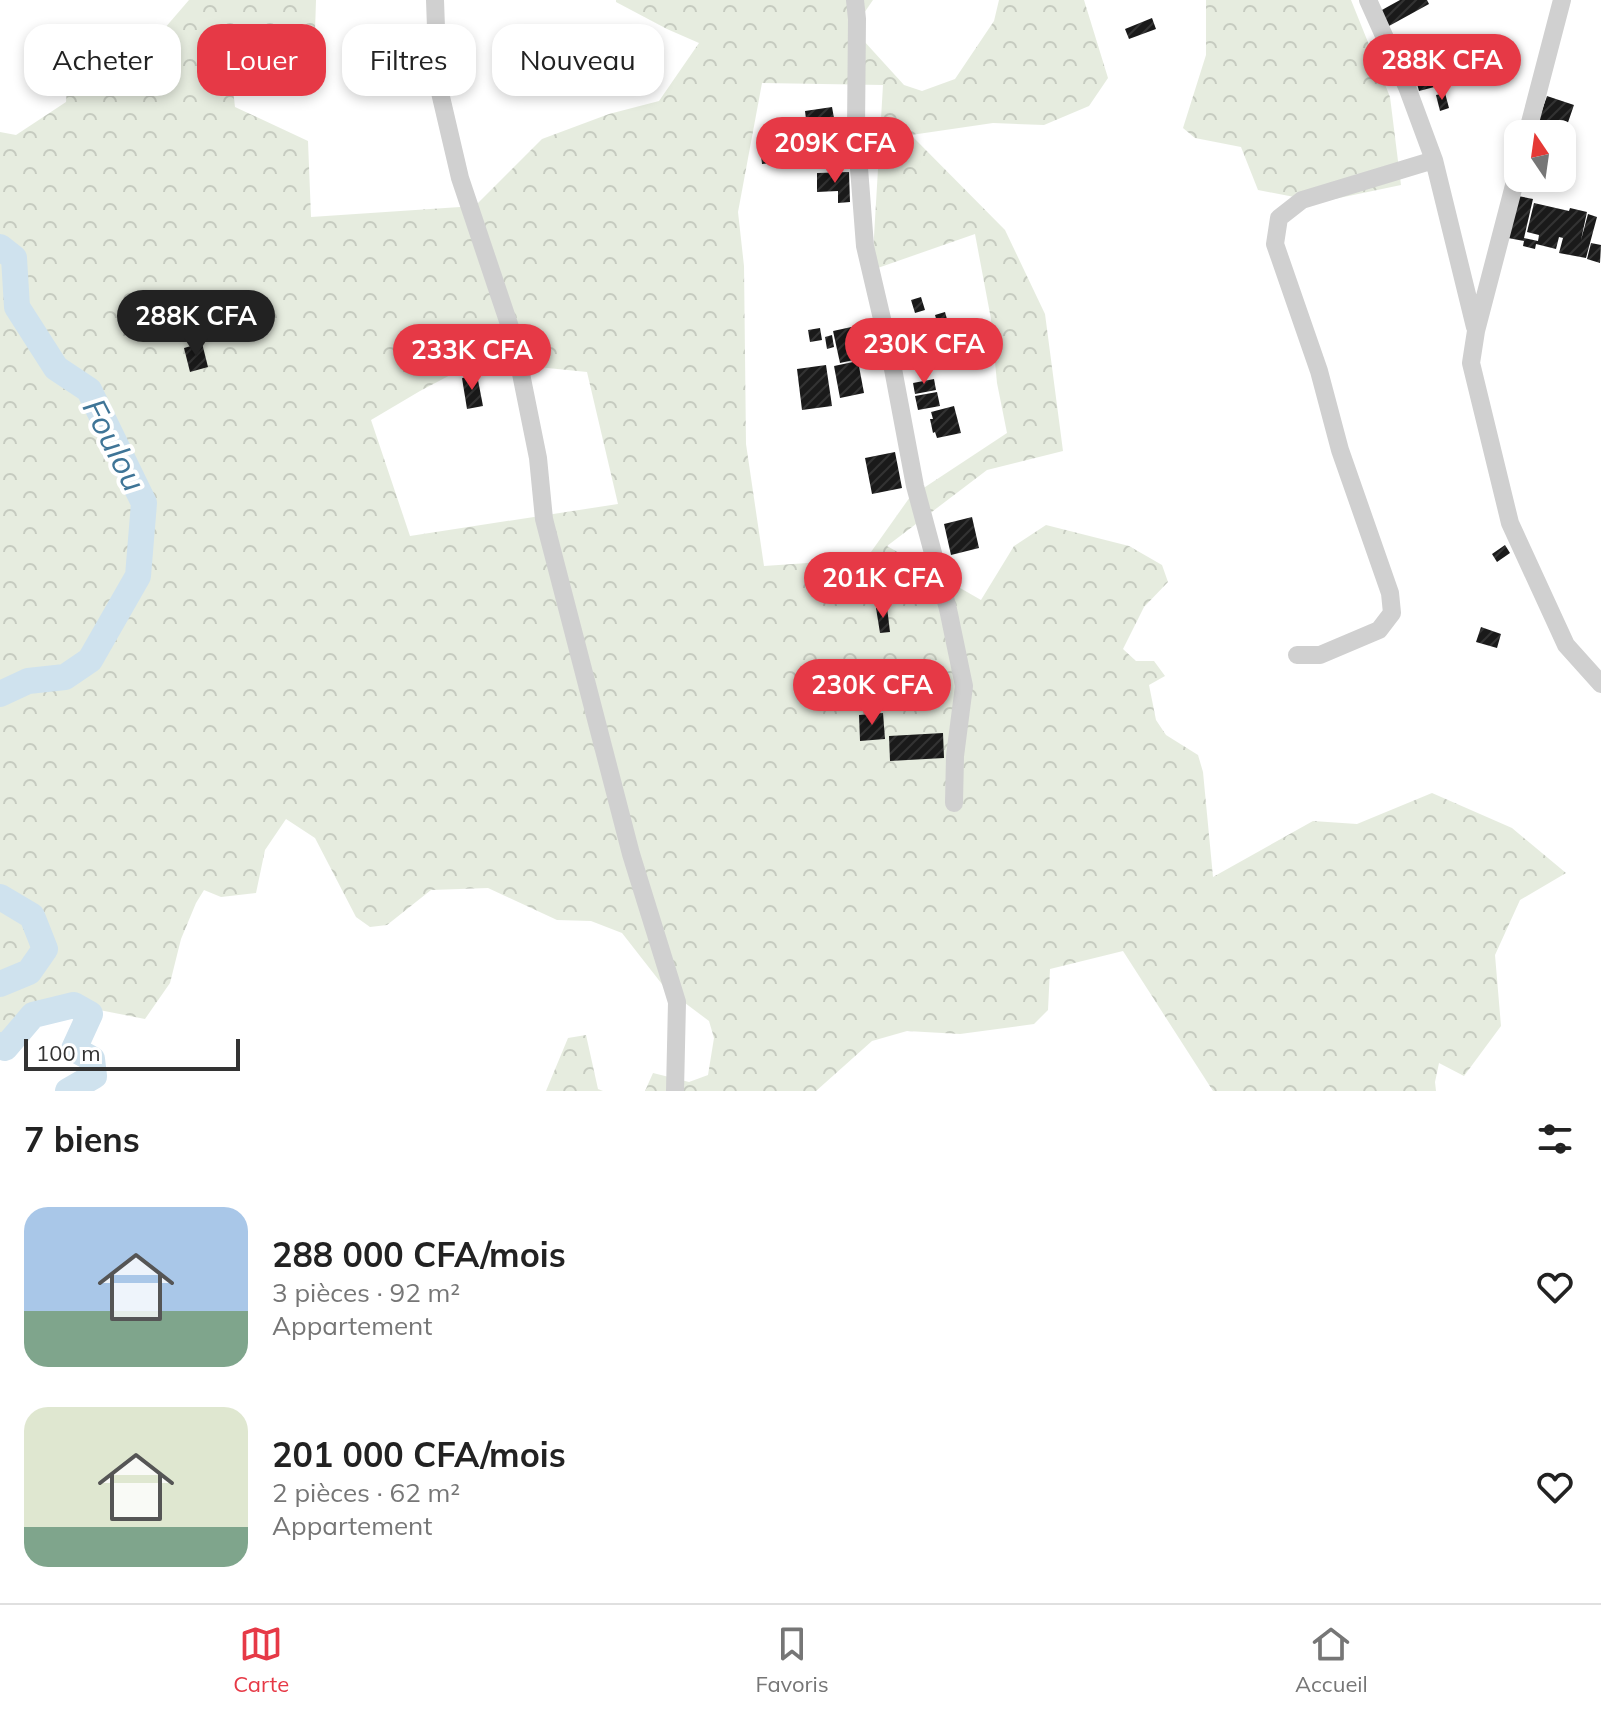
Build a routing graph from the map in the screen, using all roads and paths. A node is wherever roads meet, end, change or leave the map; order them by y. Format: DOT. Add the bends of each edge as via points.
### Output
graph roads {
  1 [pos="435,0"];
  2 [pos="855,0"];
  3 [pos="1368,0"];
  4 [pos="1562,0"];
  5 [pos="1531,120"];
  6 [pos="1434,160"];
  7 [pos="1512,192"];
  8 [pos="1476,331"];
  9 [pos="1297,655"];
  10 [pos="1601,684"];
  11 [pos="954,803"];
  12 [pos="675,1091"];
  1 -- 12 [label="street" via="438,84 460,178 514,339 538,458 544,519 631,854 677,1002"];
  2 -- 11 [label="street" via="856,129 865,246 964,686"];
  3 -- 6 [label="street"];
  4 -- 5 [label="street"];
  6 -- 8 [label="street"];
  6 -- 9 [label="street" via="1302,200 1279,218 1275,244 1390,593 1392,613 1379,630 1320,655"];
  7 -- 8 [label="street"];
  8 -- 10 [label="street" via="1471,363 1510,523 1566,645"];
}
